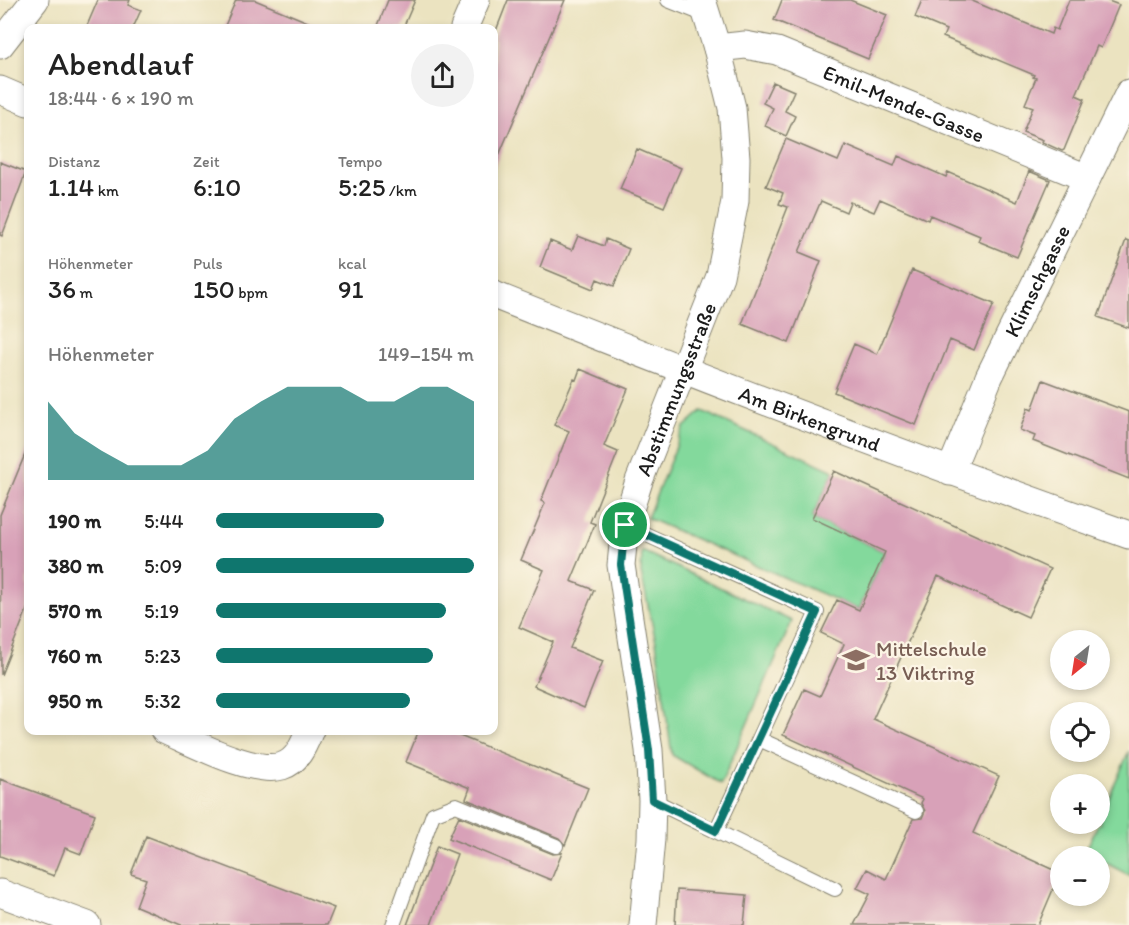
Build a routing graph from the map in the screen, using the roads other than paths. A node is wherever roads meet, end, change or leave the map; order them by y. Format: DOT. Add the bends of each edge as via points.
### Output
graph roads {
  1 [pos="35,0"];
  2 [pos="476,0"];
  3 [pos="668,0"];
  4 [pos="705,8"];
  5 [pos="466,24"];
  6 [pos="0,45"];
  7 [pos="717,48"];
  8 [pos="0,90"];
  9 [pos="1129,93"];
  10 [pos="24,100"];
  11 [pos="1087,178"];
  12 [pos="498,298"];
  13 [pos="683,371"];
  14 [pos="950,472"];
  15 [pos="625,525"];
  16 [pos="1129,535"];
  17 [pos="176,735"];
  18 [pos="308,735"];
  19 [pos="759,739"];
  20 [pos="652,800"];
  21 [pos="916,811"];
  22 [pos="716,831"];
  23 [pos="556,846"];
  24 [pos="835,890"];
  25 [pos="0,893"];
  26 [pos="87,925"];
  27 [pos="393,925"];
  28 [pos="643,925"];
  1 -- 6 [label="street"];
  2 -- 5 [label="street"];
  3 -- 4 [label="lane"];
  4 -- 7 [label="street, Abstimmungsstraße"];
  7 -- 11 [label="street, Emil-Mende-Gasse" via="745,45 777,51"];
  7 -- 13 [label="street, Abstimmungsstraße" via="732,108 735,201 720,276"];
  8 -- 10 [label="street"];
  9 -- 11 [label="street, Klimschgasse"];
  11 -- 14 [label="street, Klimschgasse" via="989,377"];
  12 -- 13 [label="street, Am Birkengrund"];
  13 -- 14 [label="street, Am Birkengrund"];
  13 -- 15 [label="street, Abstimmungsstraße"];
  14 -- 16 [label="street, Am Birkengrund"];
  15 -- 19 [label="lane" via="817,612"];
  15 -- 20 [label="street, Abstimmungsstraße" via="621,565 649,750"];
  17 -- 18 [label="street" via="237,761 266,767 283,766 299,754"];
  19 -- 21 [label="lane"];
  19 -- 22 [label="lane"];
  20 -- 22 [label="lane"];
  20 -- 28 [label="street, Abstimmungsstraße"];
  22 -- 24 [label="lane"];
  23 -- 27 [label="lane" via="456,805 433,814"];
  25 -- 26 [label="street"];
}
